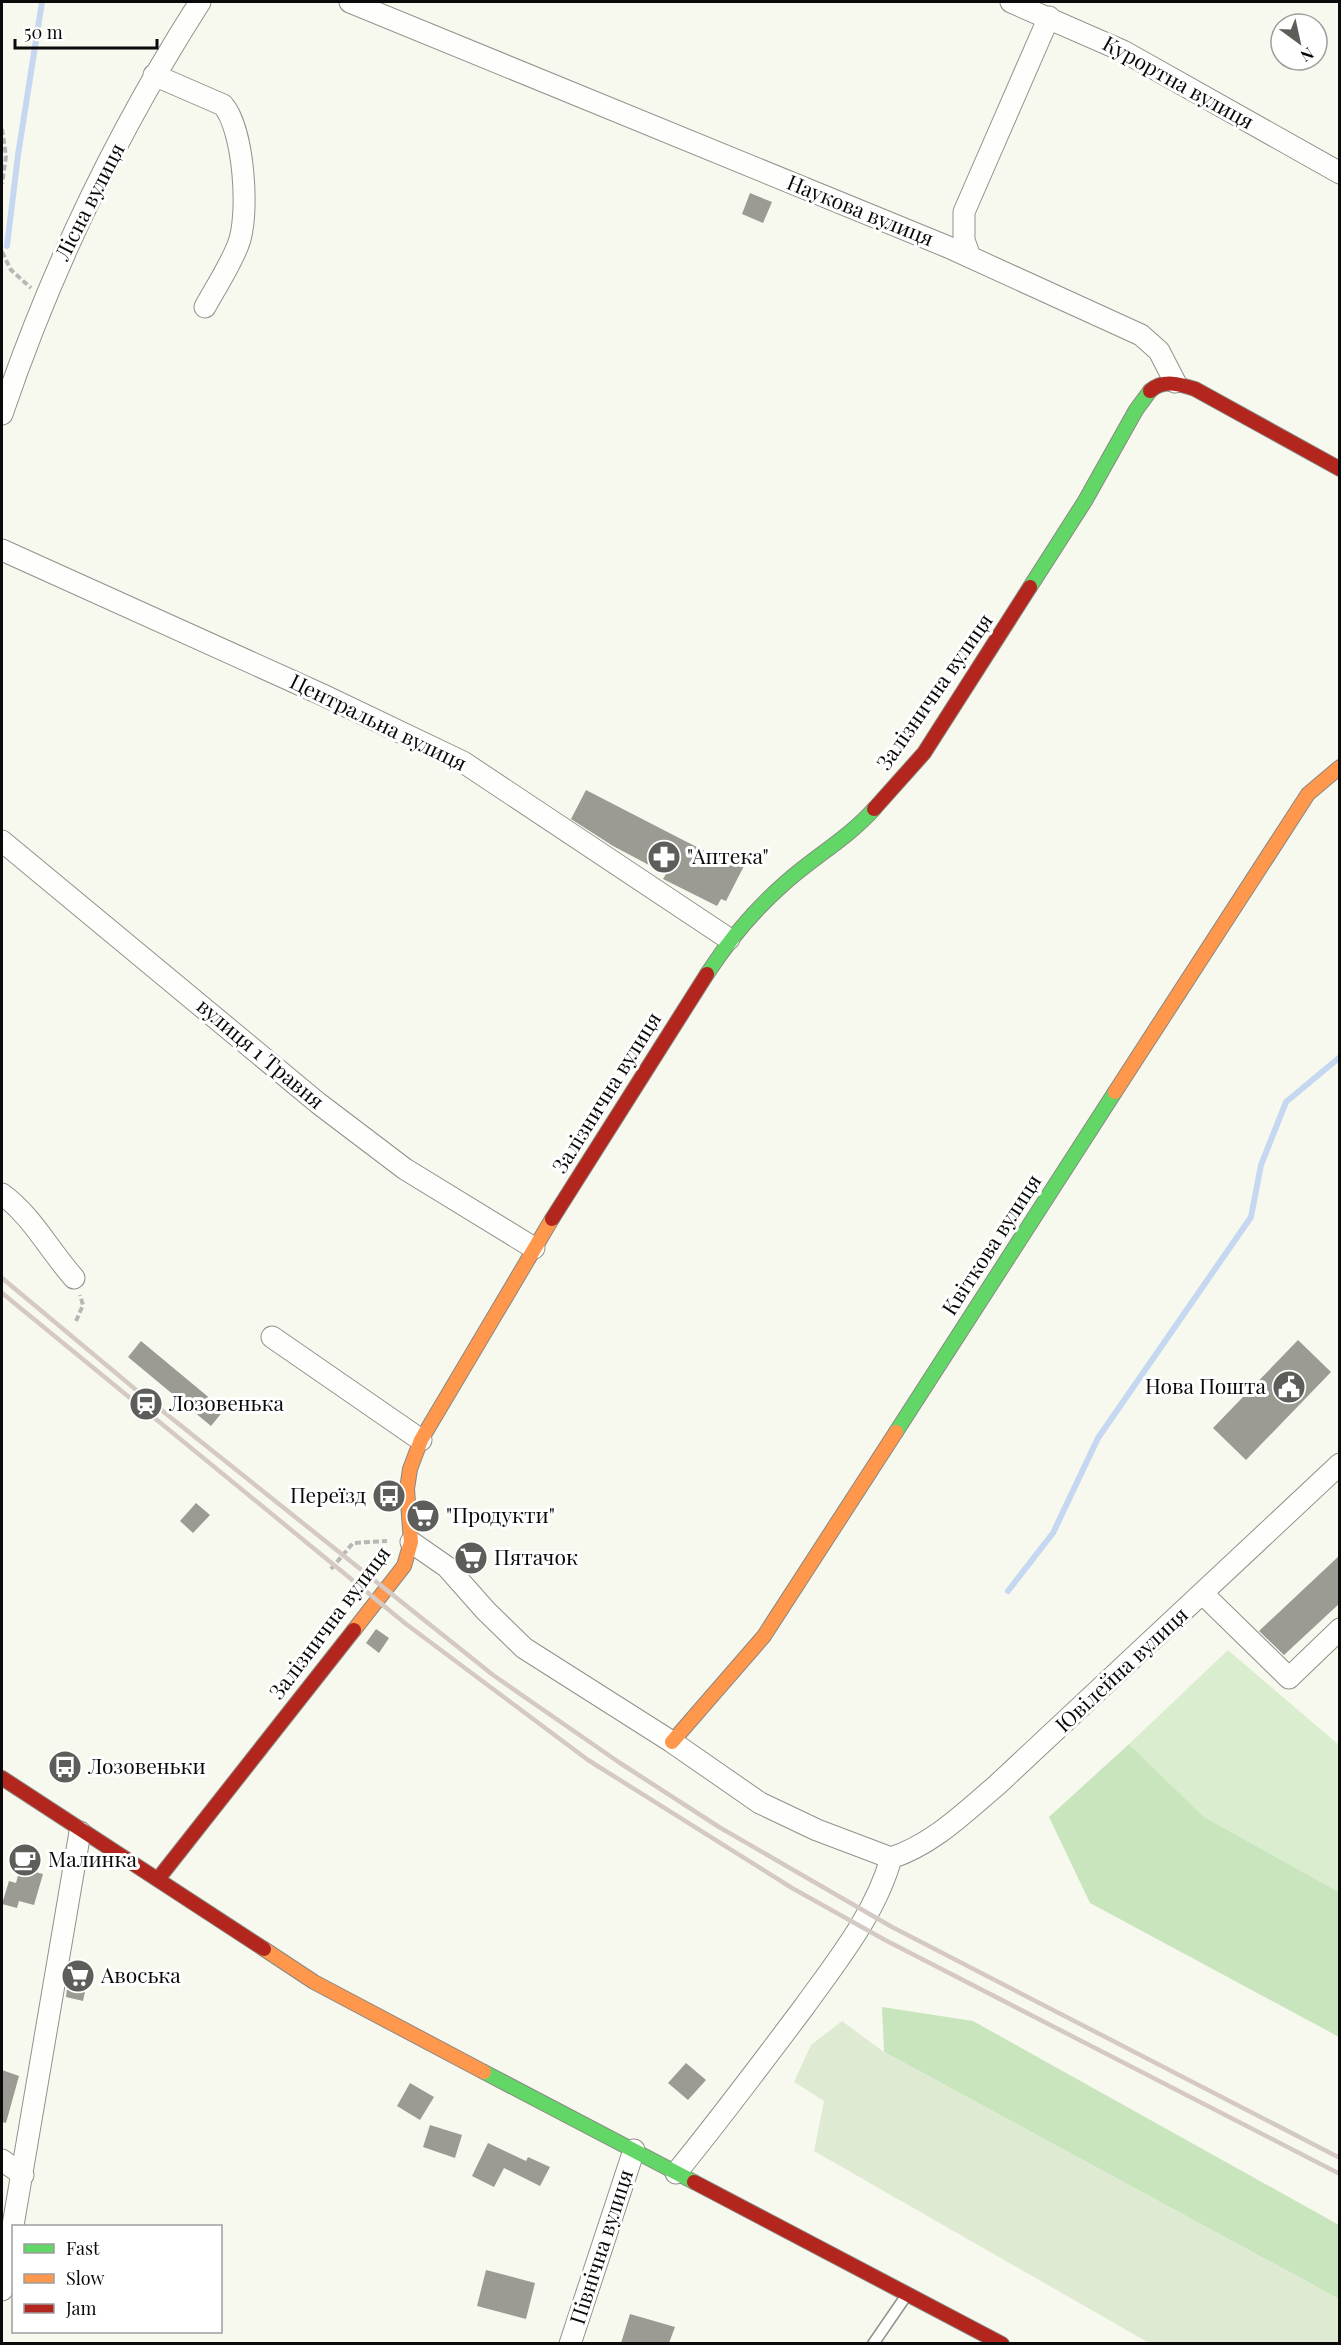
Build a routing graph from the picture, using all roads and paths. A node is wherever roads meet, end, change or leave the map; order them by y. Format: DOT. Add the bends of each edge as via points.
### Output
graph roads {
  1 [pos="200,2"];
  2 [pos="350,2"];
  3 [pos="1011,2"];
  4 [pos="1049,17"];
  5 [pos="154,75"];
  6 [pos="2,129"];
  7 [pos="1340,173"];
  8 [pos="2,184"];
  9 [pos="2,252"];
  10 [pos="970,258"];
  11 [pos="45,299"];
  12 [pos="205,307"];
  13 [pos="1175,382"];
  14 [pos="2,414"];
  15 [pos="1340,469"];
  16 [pos="2,550"];
  17 [pos="1340,767"];
  18 [pos="2,841"];
  19 [pos="729,939"];
  20 [pos="2,1194"];
  21 [pos="534,1248"];
  22 [pos="74,1278"];
  23 [pos="76,1321"];
  24 [pos="272,1337"];
  25 [pos="421,1440"];
  26 [pos="1340,1464"];
  27 [pos="411,1542"];
  28 [pos="332,1569"];
  29 [pos="1203,1594"];
  30 [pos="1340,1629"];
  31 [pos="672,1742"];
  32 [pos="2,1778"];
  33 [pos="80,1832"];
  34 [pos="891,1858"];
  35 [pos="158,1879"];
  36 [pos="634,2150"];
  37 [pos="2,2160"];
  38 [pos="676,2173"];
  39 [pos="23,2175"];
  40 [pos="14,2225"];
  41 [pos="12,2235"];
  42 [pos="2,2290"];
  43 [pos="908,2293"];
  44 [pos="570,2343"];
  45 [pos="873,2343"];
  46 [pos="1002,2343"];
  1 -- 5 [label="street, Лісна вулиця"];
  2 -- 10 [label="street, Наукова вулиця"];
  3 -- 4 [label="street, Курортна вулиця"];
  4 -- 7 [label="street, Курортна вулиця" via="1123,51"];
  4 -- 10 [label="street" via="964,212 962,231"];
  5 -- 11 [label="street, Лісна вулиця" via="58,265"];
  5 -- 12 [label="street" via="223,105 239,135 244,221 238,245"];
  6 -- 8 [label="path" via="6,156"];
  9 -- 11 [label="path" via="11,270"];
  10 -- 13 [label="street, Наукова вулиця" via="1141,335 1159,351"];
  11 -- 14 [label="street, Лісна вулиця"];
  13 -- 15 [label="street" via="1195,389"];
  13 -- 19 [label="street, Залізнична вулиця" via="1153,388 1136,410 1085,501 924,753 859,826 785,883"];
  16 -- 19 [label="street, Центральна вулиця" via="463,762"];
  17 -- 31 [label="street, Квіткова вулиця" via="1308,794 764,1636"];
  18 -- 21 [label="street, вулиця 1 Травня" via="405,1169"];
  19 -- 21 [label="street, Залізнична вулиця"];
  20 -- 22 [label="street" via="35,1226"];
  21 -- 25 [label="street, Залізнична вулиця"];
  22 -- 23 [label="path" via="83,1305"];
  24 -- 25 [label="street"];
  25 -- 27 [label="street, Залізнична вулиця" via="407,1489"];
  26 -- 29 [label="street, Ювілейна вулиця"];
  27 -- 28 [label="path" via="353,1543"];
  27 -- 31 [label="street" via="447,1567 524,1648"];
  27 -- 35 [label="street, Залізнична вулиця" via="404,1566"];
  29 -- 30 [label="street" via="1288,1678"];
  29 -- 34 [label="street, Ювілейна вулиця" via="950,1825 916,1850"];
  31 -- 34 [label="street" via="760,1803"];
  32 -- 33 [label="street"];
  33 -- 35 [label="street"];
  33 -- 39 [label="street"];
  34 -- 38 [label="street" via="884,1884 844,1951"];
  35 -- 36 [label="street" via="314,1982"];
  36 -- 38 [label="street"];
  36 -- 44 [label="street, Північна вулиця"];
  37 -- 39 [label="street"];
  38 -- 43 [label="street"];
  39 -- 40 [label="street"];
  41 -- 42 [label="street"];
  43 -- 45 [label="lane"];
  43 -- 46 [label="street"];
}
